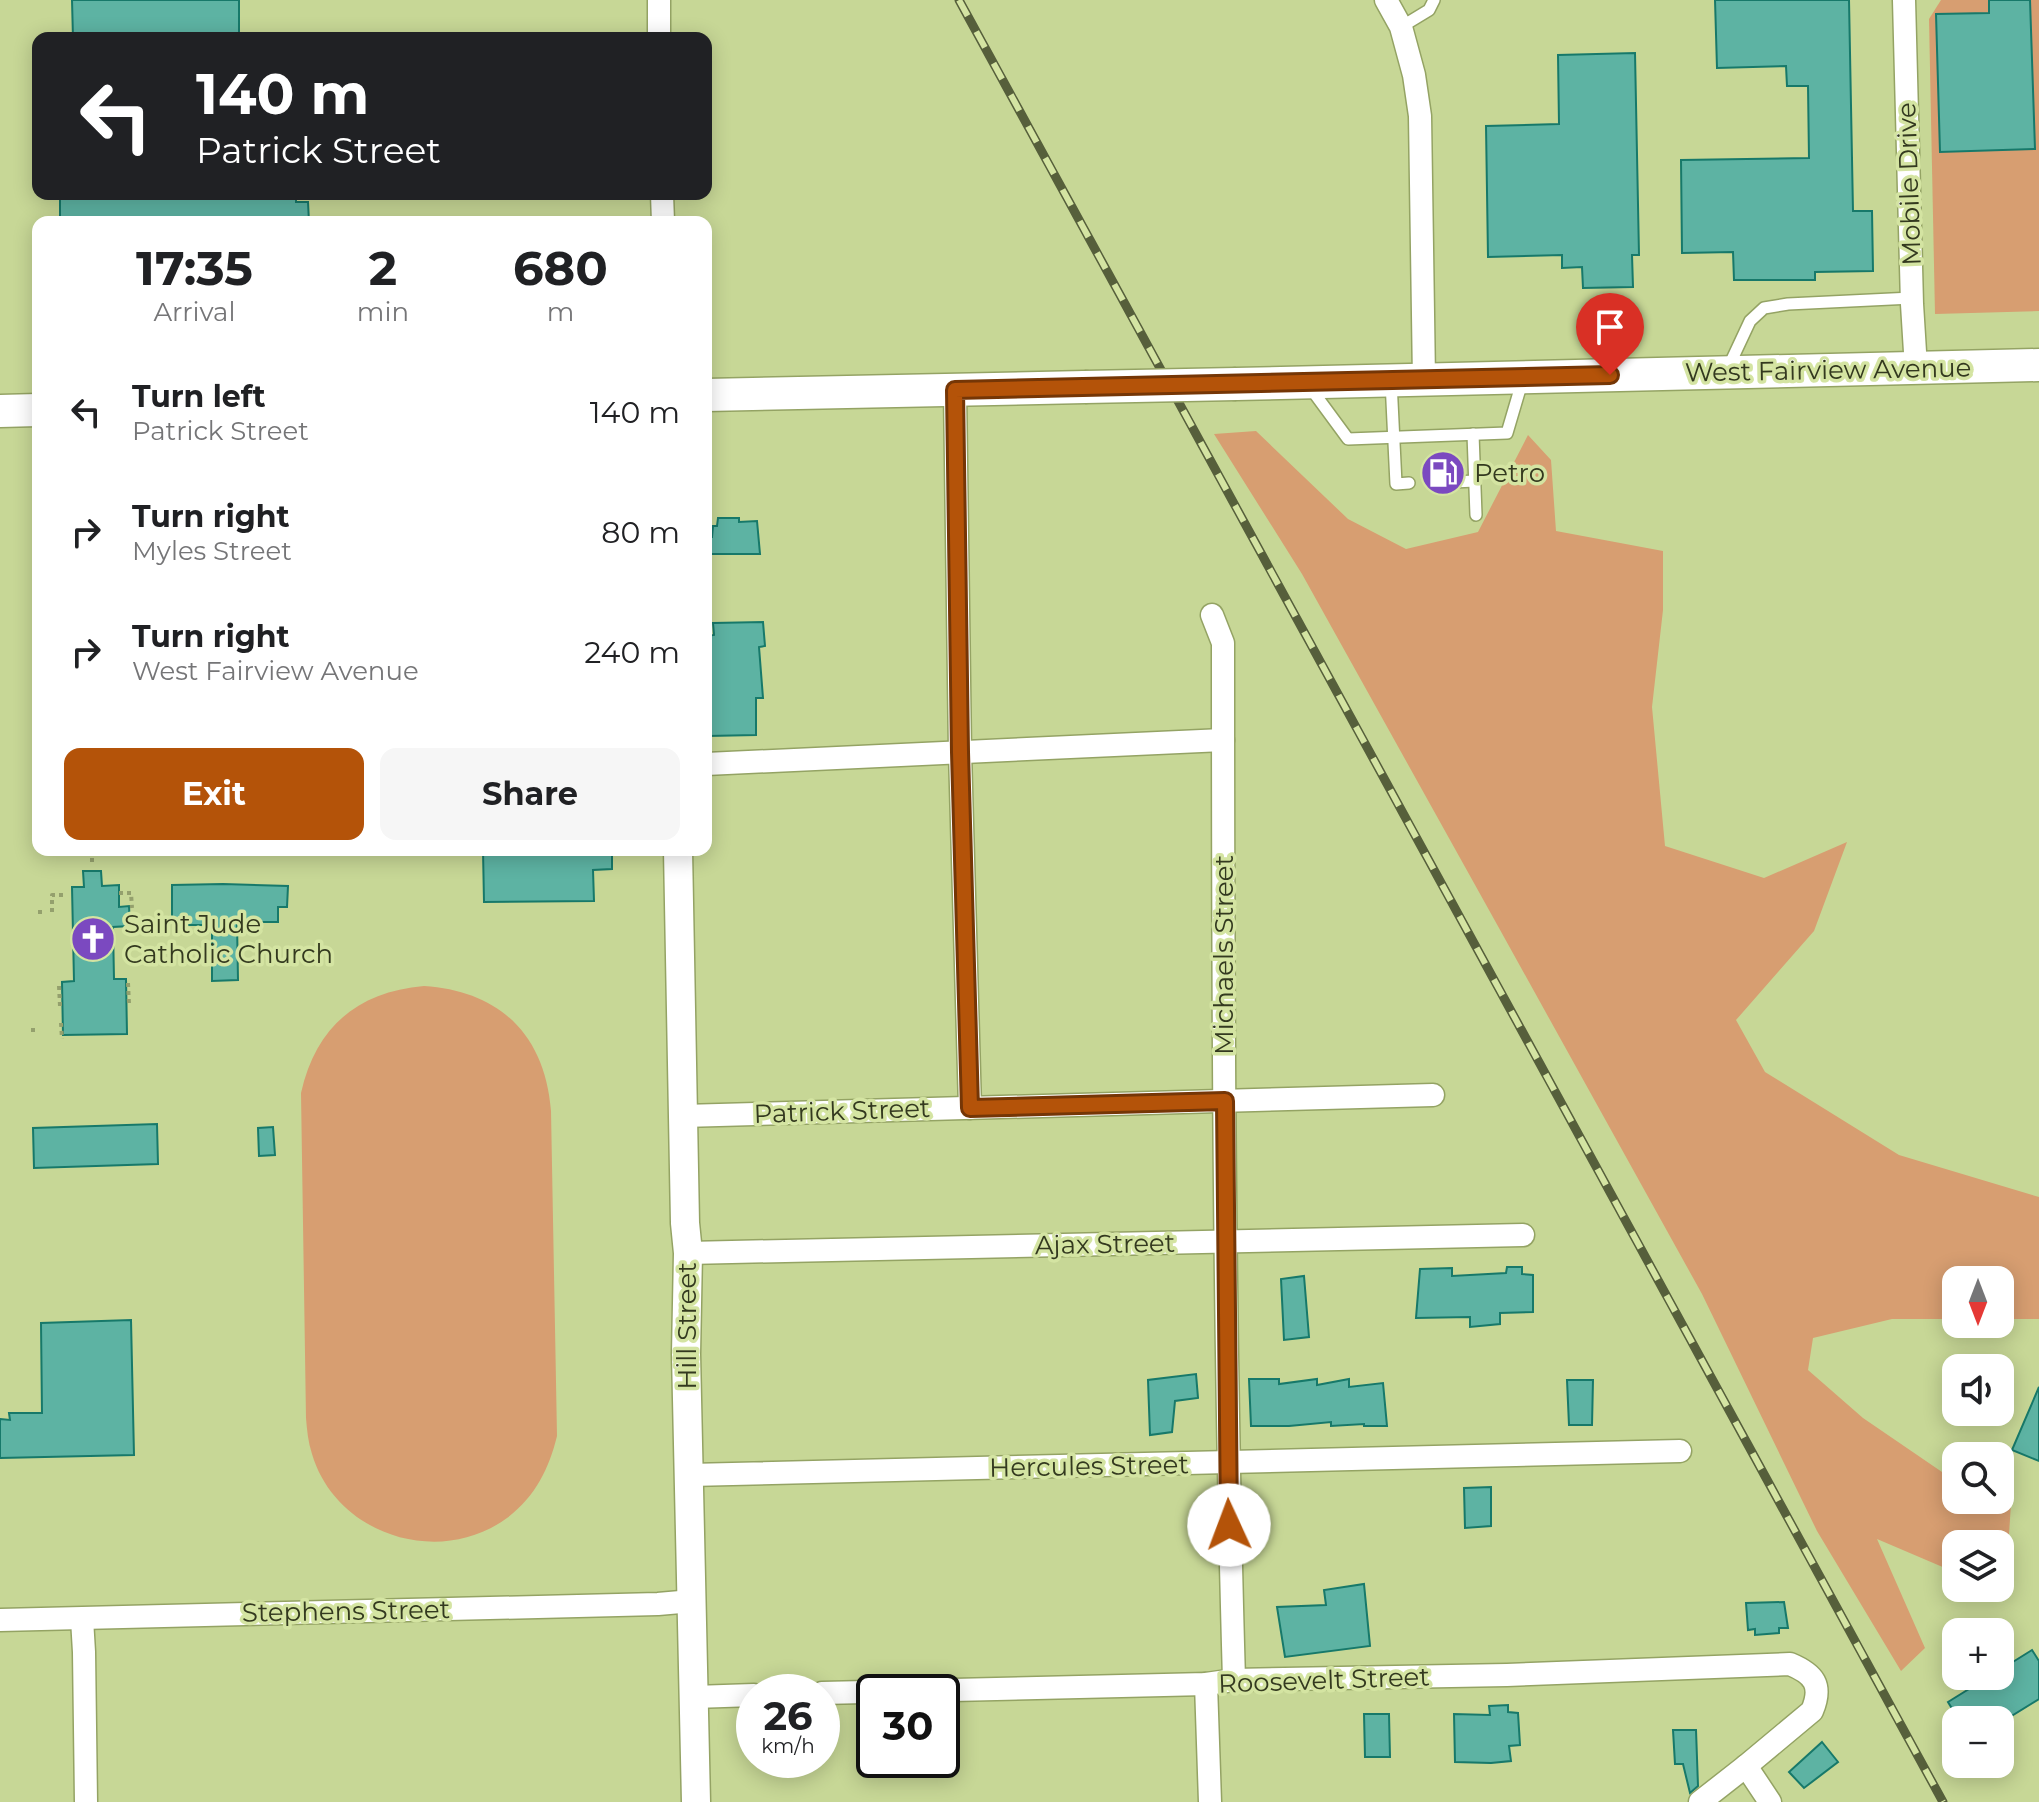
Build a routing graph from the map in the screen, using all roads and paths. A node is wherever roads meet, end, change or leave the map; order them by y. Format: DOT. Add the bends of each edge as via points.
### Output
graph roads {
  1 [pos="659,0"];
  2 [pos="1386,0"];
  3 [pos="1434,0"];
  4 [pos="1904,0"];
  5 [pos="1401,27"];
  6 [pos="659,32"];
  7 [pos="1912,298"];
  8 [pos="2039,365"];
  9 [pos="1916,368"];
  10 [pos="1726,373"];
  11 [pos="1523,378"];
  12 [pos="1424,380"];
  13 [pos="1391,381"];
  14 [pos="1306,383"];
  15 [pos="955,390"];
  16 [pos="712,395"];
  17 [pos="32,410"];
  18 [pos="0,411"];
  19 [pos="1473,434"];
  20 [pos="1394,437"];
  21 [pos="1475,481"];
  22 [pos="1454,482"];
  23 [pos="1409,483"];
  24 [pos="1476,515"];
  25 [pos="1212,615"];
  26 [pos="1223,740"];
  27 [pos="960,752"];
  28 [pos="712,764"];
  29 [pos="92,856"];
  30 [pos="678,856"];
  31 [pos="92,865"];
  32 [pos="119,893"];
  33 [pos="65,895"];
  34 [pos="132,908"];
  35 [pos="38,912"];
  36 [pos="45,912"];
  37 [pos="52,912"];
  38 [pos="128,983"];
  39 [pos="59,986"];
  40 [pos="129,1004"];
  41 [pos="60,1006"];
  42 [pos="61,1023"];
  43 [pos="62,1039"];
  44 [pos="1433,1095"];
  45 [pos="1225,1101"];
  46 [pos="970,1108"];
  47 [pos="683,1116"];
  48 [pos="1523,1235"];
  49 [pos="1226,1241"];
  50 [pos="688,1253"];
  51 [pos="1680,1451"];
  52 [pos="1228,1462"];
  53 [pos="690,1475"];
  54 [pos="692,1601"];
  55 [pos="82,1619"];
  56 [pos="0,1620"];
  57 [pos="1234,1680"];
  58 [pos="1206,1684"];
  59 [pos="840,1693"];
  60 [pos="736,1696"];
  61 [pos="694,1697"];
  62 [pos="1746,1766"];
  63 [pos="86,1802"];
  64 [pos="696,1802"];
  65 [pos="1210,1802"];
  66 [pos="1700,1802"];
  67 [pos="1770,1802"];
  1 -- 6 [label="street"];
  2 -- 5 [label="street"];
  3 -- 5 [label="lane" via="1429,10"];
  4 -- 7 [label="street, Mobile Drive"];
  5 -- 12 [label="street" via="1420,116"];
  7 -- 9 [label="street, Mobile Drive"];
  7 -- 10 [label="lane" via="1764,308 1750,321"];
  8 -- 9 [label="main road, West Fairview Avenue"];
  9 -- 10 [label="main road, West Fairview Avenue"];
  10 -- 11 [label="main road, West Fairview Avenue"];
  11 -- 12 [label="main road, West Fairview Avenue"];
  11 -- 19 [label="lane" via="1507,433"];
  12 -- 13 [label="main road, West Fairview Avenue"];
  13 -- 14 [label="main road, West Fairview Avenue"];
  13 -- 20 [label="lane"];
  14 -- 15 [label="main road, West Fairview Avenue, bridge"];
  14 -- 20 [label="lane" via="1348,439"];
  15 -- 16 [label="main road, West Fairview Avenue"];
  15 -- 27 [label="street"];
  17 -- 18 [label="main road"];
  19 -- 20 [label="lane"];
  19 -- 21 [label="lane"];
  20 -- 23 [label="lane" via="1396,484"];
  21 -- 22 [label="lane"];
  21 -- 24 [label="lane"];
  25 -- 26 [label="street, Michaels Street" via="1223,643"];
  26 -- 27 [label="street"];
  26 -- 45 [label="street, Michaels Street"];
  27 -- 28 [label="street"];
  27 -- 46 [label="street"];
  29 -- 31 [label="path"];
  30 -- 47 [label="street, Hill Street"];
  32 -- 34 [label="path" via="131,893"];
  33 -- 37 [label="path" via="52,895"];
  35 -- 36 [label="path"];
  38 -- 40 [label="path"];
  39 -- 41 [label="path"];
  42 -- 43 [label="path"];
  44 -- 45 [label="street, Patrick Street"];
  45 -- 46 [label="street, Patrick Street"];
  45 -- 49 [label="street, Michaels Street"];
  46 -- 47 [label="street, Patrick Street"];
  47 -- 50 [label="street, Hill Street"];
  48 -- 49 [label="street, Ajax Street"];
  49 -- 50 [label="street, Ajax Street"];
  49 -- 52 [label="street, Michaels Street"];
  50 -- 53 [label="street, Hill Street"];
  51 -- 52 [label="street, Hercules Street"];
  52 -- 53 [label="street, Hercules Street"];
  52 -- 57 [label="street, Michaels Street"];
  53 -- 54 [label="street, Hill Street"];
  54 -- 55 [label="street, Stephens Street"];
  54 -- 61 [label="street, Hill Street"];
  55 -- 56 [label="street, Stephens Street"];
  55 -- 63 [label="street"];
  57 -- 58 [label="street, Roosevelt Street"];
  57 -- 62 [label="street, Roosevelt Street" via="1790,1664 1805,1670 1816,1685 1812,1711"];
  58 -- 59 [label="street, Roosevelt Street"];
  58 -- 65 [label="street"];
  60 -- 61 [label="street"];
  61 -- 64 [label="street, Hill Street"];
  62 -- 66 [label="street"];
  62 -- 67 [label="street"];
}
